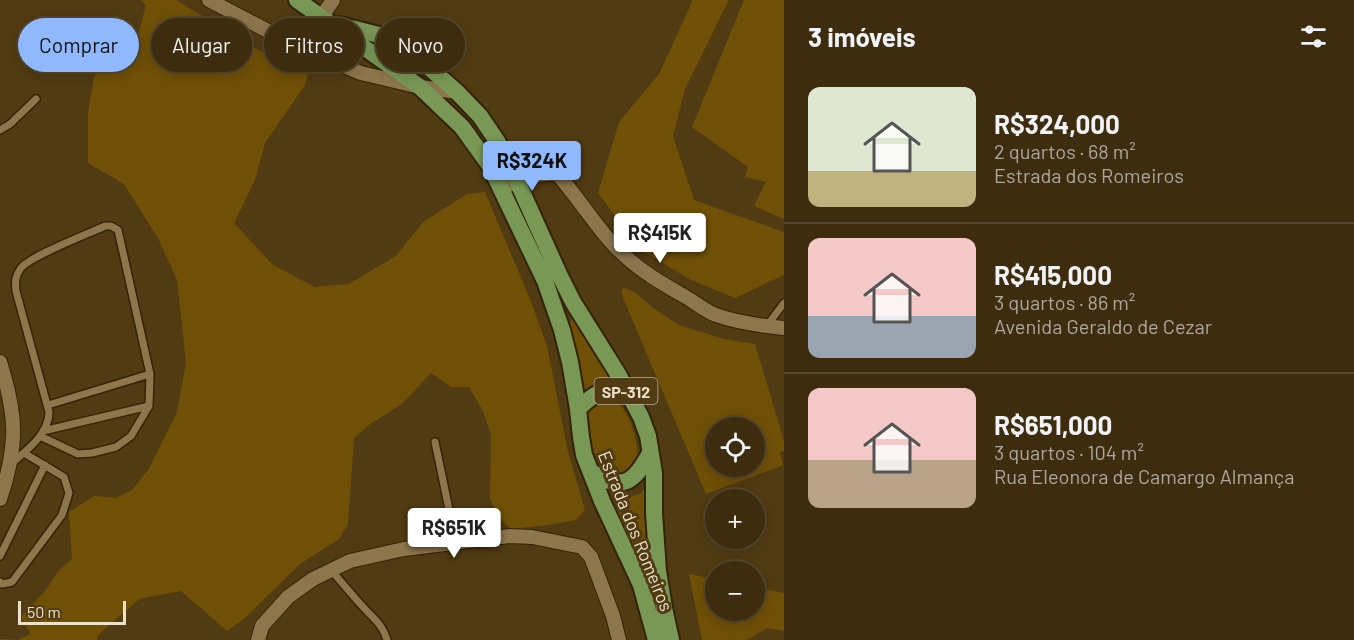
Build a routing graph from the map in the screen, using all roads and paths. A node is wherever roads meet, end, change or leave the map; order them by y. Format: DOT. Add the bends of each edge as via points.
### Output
graph roads {
  1 [pos="209,0"];
  2 [pos="297,0"];
  3 [pos="333,0"];
  4 [pos="323,18"];
  5 [pos="327,18"];
  6 [pos="364,31"];
  7 [pos="364,47"];
  8 [pos="420,87"];
  9 [pos="457,92"];
  10 [pos="36,99"];
  11 [pos="0,130"];
  12 [pos="509,163"];
  13 [pos="556,174"];
  14 [pos="517,181"];
  15 [pos="499,183"];
  16 [pos="784,303"];
  17 [pos="766,327"];
  18 [pos="784,328"];
  19 [pos="0,362"];
  20 [pos="150,374"];
  21 [pos="628,394"];
  22 [pos="48,405"];
  23 [pos="149,406"];
  24 [pos="578,409"];
  25 [pos="42,434"];
  26 [pos="435,442"];
  27 [pos="24,453"];
  28 [pos="650,453"];
  29 [pos="10,464"];
  30 [pos="45,465"];
  31 [pos="591,472"];
  32 [pos="0,499"];
  33 [pos="456,543"];
  34 [pos="0,556"];
  35 [pos="332,570"];
  36 [pos="0,582"];
  37 [pos="260,633"];
  38 [pos="248,640"];
  39 [pos="387,640"];
  40 [pos="619,640"];
  41 [pos="656,640"];
  42 [pos="671,640"];
  1 -- 8 [label="street" via="361,74"];
  2 -- 4 [label="main road, Estrada dos Romeiros / SP-312"];
  3 -- 5 [label="street"];
  6 -- 9 [label="main road, Estrada dos Romeiros / SP-312" via="409,50"];
  7 -- 8 [label="main road, Estrada dos Romeiros / SP-312"];
  8 -- 9 [label="street"];
  8 -- 15 [label="main road, Estrada dos Romeiros / SP-312" via="462,127"];
  9 -- 12 [label="main road, Estrada dos Romeiros / SP-312" via="480,116"];
  10 -- 11 [label="lane"];
  12 -- 13 [label="street" via="521,157 538,158"];
  12 -- 14 [label="main road, Estrada dos Romeiros / SP-312"];
  12 -- 15 [label="street" via="503,167"];
  13 -- 14 [label="street" via="540,173"];
  13 -- 17 [label="street" via="623,255 650,276 715,314"];
  14 -- 15 [label="street"];
  14 -- 21 [label="main road, Estrada dos Romeiros / SP-312" via="573,302"];
  15 -- 24 [label="main road, Estrada dos Romeiros / SP-312" via="545,281 562,330"];
  16 -- 17 [label="lane"];
  17 -- 18 [label="street"];
  19 -- 29 [label="street" via="13,417"];
  20 -- 22 [label="lane"];
  20 -- 22 [label="lane" via="117,230 105,226 33,259 21,267 15,278"];
  20 -- 23 [label="lane"];
  21 -- 24 [label="main road" via="608,390 587,399"];
  21 -- 28 [label="main road, Estrada dos Romeiros / SP-312" via="641,417"];
  22 -- 25 [label="lane" via="49,419"];
  23 -- 25 [label="lane"];
  23 -- 25 [label="lane" via="131,436 116,447 78,454"];
  24 -- 31 [label="main road, Estrada dos Romeiros / SP-312" via="580,437"];
  25 -- 27 [label="lane"];
  26 -- 33 [label="lane"];
  27 -- 29 [label="lane"];
  27 -- 30 [label="lane"];
  28 -- 31 [label="main road" via="642,468 627,482 613,483"];
  28 -- 42 [label="main road, Estrada dos Romeiros / SP-312" via="658,571"];
  29 -- 32 [label="street"];
  30 -- 34 [label="lane"];
  30 -- 36 [label="lane" via="64,477 69,493 62,515 12,582"];
  31 -- 41 [label="main road, Estrada dos Romeiros / SP-312" via="641,585"];
  33 -- 35 [label="street" via="404,549 350,561"];
  33 -- 40 [label="street" via="510,536 582,548 591,557"];
  35 -- 37 [label="street" via="288,597"];
  35 -- 39 [label="lane" via="378,621"];
  37 -- 38 [label="street"];
}
